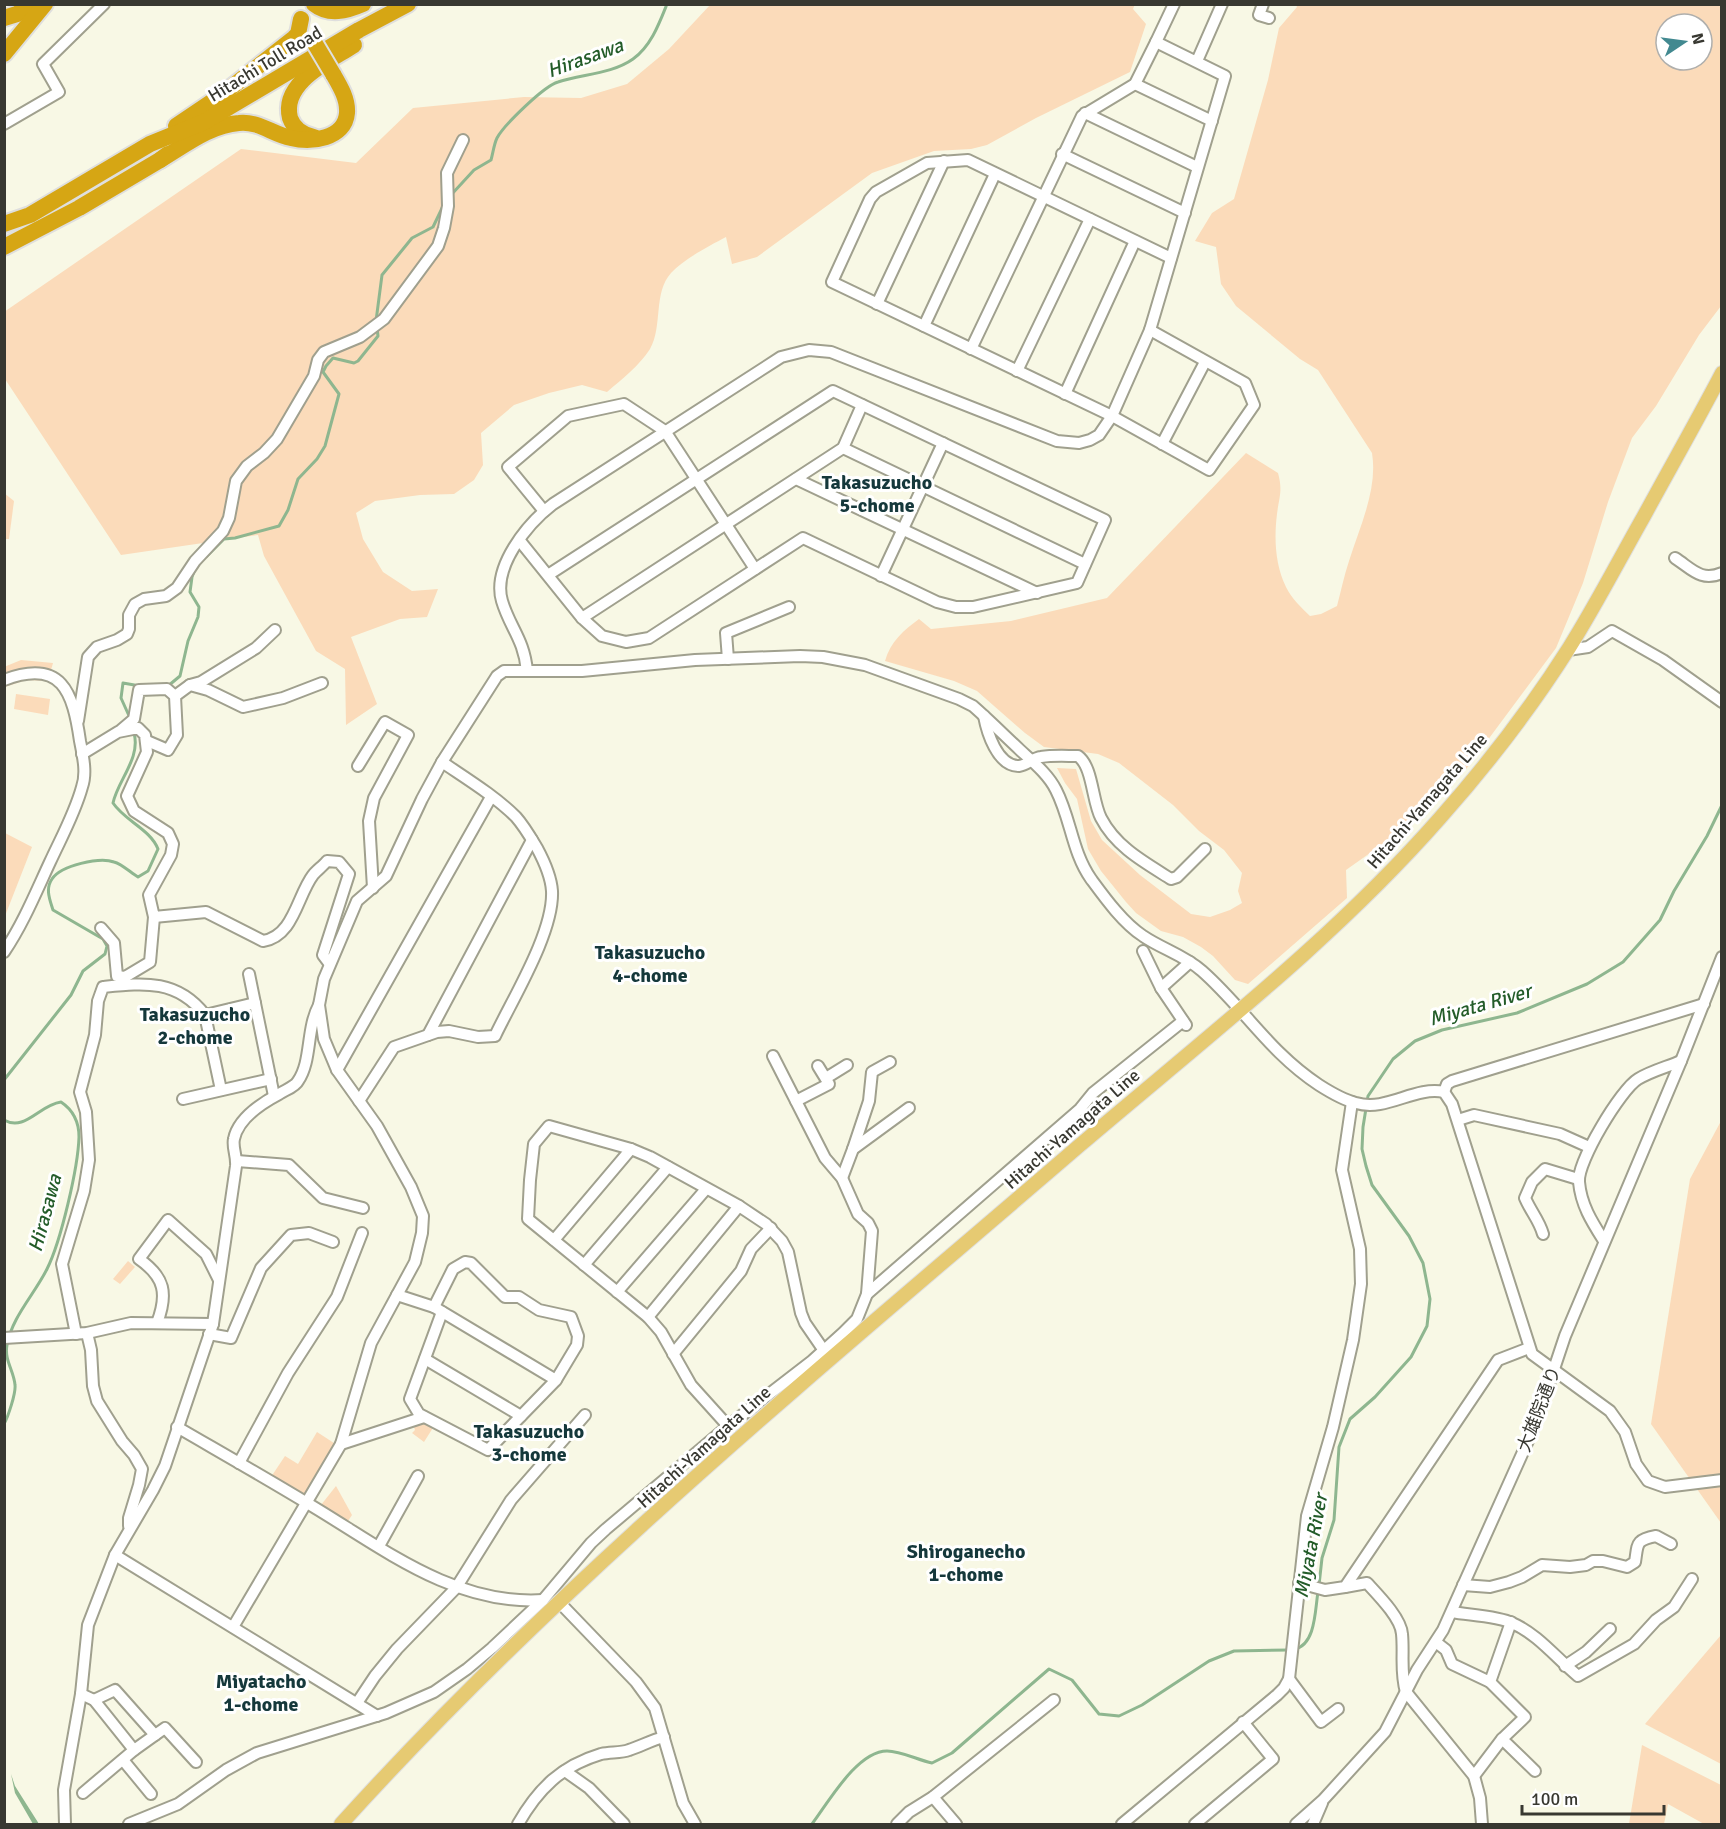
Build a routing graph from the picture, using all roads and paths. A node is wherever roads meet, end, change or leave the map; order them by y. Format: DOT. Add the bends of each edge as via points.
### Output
graph roads {
  1 [pos="31,4"];
  2 [pos="45,4"];
  3 [pos="104,4"];
  4 [pos="314,4"];
  5 [pos="363,4"];
  6 [pos="409,4"];
  7 [pos="1174,4"];
  8 [pos="1222,4"];
  9 [pos="1263,4"];
  10 [pos="296,12"];
  11 [pos="4,18"];
  12 [pos="1269,18"];
  13 [pos="1156,42"];
  14 [pos="4,54"];
  15 [pos="1197,61"];
  16 [pos="1135,84"];
  17 [pos="1085,113"];
  18 [pos="1212,121"];
  19 [pos="204,122"];
  20 [pos="4,124"];
  21 [pos="323,138"];
  22 [pos="463,140"];
  23 [pos="150,144"];
  24 [pos="1062,154"];
  25 [pos="160,160"];
  26 [pos="944,161"];
  27 [pos="1197,167"];
  28 [pos="995,174"];
  29 [pos="1042,196"];
  30 [pos="1185,213"];
  31 [pos="58,218"];
  32 [pos="1090,219"];
  33 [pos="4,224"];
  34 [pos="4,235"];
  35 [pos="1136,241"];
  36 [pos="4,247"];
  37 [pos="1171,258"];
  38 [pos="877,304"];
  39 [pos="924,326"];
  40 [pos="1150,330"];
  41 [pos="971,349"];
  42 [pos="1205,362"];
  43 [pos="1017,371"];
  44 [pos="1722,373"];
  45 [pos="1065,394"];
  46 [pos="862,405"];
  47 [pos="1112,416"];
  48 [pos="665,431"];
  49 [pos="943,443"];
  50 [pos="1162,444"];
  51 [pos="843,448"];
  52 [pos="696,478"];
  53 [pos="796,479"];
  54 [pos="922,486"];
  55 [pos="544,511"];
  56 [pos="726,524"];
  57 [pos="902,530"];
  58 [pos="520,541"];
  59 [pos="1675,558"];
  60 [pos="1085,564"];
  61 [pos="755,569"];
  62 [pos="1722,573"];
  63 [pos="548,575"];
  64 [pos="881,576"];
  65 [pos="1036,592"];
  66 [pos="789,607"];
  67 [pos="582,618"];
  68 [pos="275,630"];
  69 [pos="1568,650"];
  70 [pos="728,659"];
  71 [pos="527,671"];
  72 [pos="4,680"];
  73 [pos="322,683"];
  74 [pos="190,685"];
  75 [pos="175,696"];
  76 [pos="1722,702"];
  77 [pos="984,716"];
  78 [pos="78,722"];
  79 [pos="130,727"];
  80 [pos="147,741"];
  81 [pos="82,754"];
  82 [pos="1031,761"];
  83 [pos="442,762"];
  84 [pos="358,766"];
  85 [pos="491,797"];
  86 [pos="532,840"];
  87 [pos="1205,849"];
  88 [pos="373,888"];
  89 [pos="154,917"];
  90 [pos="101,928"];
  91 [pos="1143,951"];
  92 [pos="4,952"];
  93 [pos="1722,957"];
  94 [pos="1190,962"];
  95 [pos="329,963"];
  96 [pos="249,974"];
  97 [pos="1161,988"];
  98 [pos="255,1003"];
  99 [pos="1704,1004"];
  100 [pos="319,1005"];
  101 [pos="1239,1011"];
  102 [pos="205,1015"];
  103 [pos="428,1035"];
  104 [pos="773,1056"];
  105 [pos="1681,1061"];
  106 [pos="890,1062"];
  107 [pos="847,1065"];
  108 [pos="818,1066"];
  109 [pos="337,1070"];
  110 [pos="826,1078"];
  111 [pos="271,1079"];
  112 [pos="221,1090"];
  113 [pos="1444,1092"];
  114 [pos="274,1096"];
  115 [pos="183,1099"];
  116 [pos="359,1101"];
  117 [pos="796,1101"];
  118 [pos="1355,1103"];
  119 [pos="909,1108"];
  120 [pos="1458,1120"];
  121 [pos="1589,1147"];
  122 [pos="630,1149"];
  123 [pos="853,1149"];
  124 [pos="237,1161"];
  125 [pos="668,1167"];
  126 [pos="842,1178"];
  127 [pos="1578,1179"];
  128 [pos="706,1189"];
  129 [pos="739,1206"];
  130 [pos="363,1208"];
  131 [pos="771,1228"];
  132 [pos="362,1233"];
  133 [pos="1543,1234"];
  134 [pos="554,1240"];
  135 [pos="1604,1241"];
  136 [pos="333,1242"];
  137 [pos="584,1264"];
  138 [pos="220,1283"];
  139 [pos="617,1292"];
  140 [pos="867,1294"];
  141 [pos="397,1295"];
  142 [pos="438,1310"];
  143 [pos="648,1317"];
  144 [pos="157,1323"];
  145 [pos="211,1329"];
  146 [pos="81,1333"];
  147 [pos="4,1338"];
  148 [pos="1529,1348"];
  149 [pos="673,1354"];
  150 [pos="827,1355"];
  151 [pos="425,1359"];
  152 [pos="1554,1370"];
  153 [pos="556,1380"];
  154 [pos="585,1415"];
  155 [pos="521,1416"];
  156 [pos="424,1417"];
  157 [pos="728,1426"];
  158 [pos="177,1427"];
  159 [pos="341,1444"];
  160 [pos="239,1463"];
  161 [pos="418,1476"];
  162 [pos="1722,1480"];
  163 [pos="306,1502"];
  164 [pos="633,1507"];
  165 [pos="646,1523"];
  166 [pos="129,1530"];
  167 [pos="1671,1544"];
  168 [pos="379,1546"];
  169 [pos="115,1555"];
  170 [pos="1692,1579"];
  171 [pos="1299,1583"];
  172 [pos="1463,1585"];
  173 [pos="1345,1587"];
  174 [pos="456,1588"];
  175 [pos="543,1600"];
  176 [pos="559,1602"];
  177 [pos="1452,1612"];
  178 [pos="1511,1622"];
  179 [pos="233,1627"];
  180 [pos="1610,1629"];
  181 [pos="1437,1643"];
  182 [pos="1565,1666"];
  183 [pos="1289,1679"];
  184 [pos="1490,1682"];
  185 [pos="1406,1692"];
  186 [pos="81,1694"];
  187 [pos="94,1700"];
  188 [pos="1054,1700"];
  189 [pos="357,1704"];
  190 [pos="1338,1709"];
  191 [pos="377,1716"];
  192 [pos="1243,1722"];
  193 [pos="154,1735"];
  194 [pos="664,1737"];
  195 [pos="1502,1739"];
  196 [pos="134,1750"];
  197 [pos="123,1760"];
  198 [pos="196,1762"];
  199 [pos="565,1771"];
  200 [pos="1534,1771"];
  201 [pos="1474,1776"];
  202 [pos="83,1793"];
  203 [pos="151,1794"];
  204 [pos="933,1797"];
  205 [pos="1323,1800"];
  206 [pos="1127,1823"];
  207 [pos="65,1824"];
  208 [pos="129,1824"];
  209 [pos="341,1824"];
  210 [pos="518,1824"];
  211 [pos="624,1824"];
  212 [pos="693,1824"];
  213 [pos="897,1824"];
  214 [pos="956,1824"];
  215 [pos="1195,1824"];
  216 [pos="1296,1824"];
  217 [pos="1313,1824"];
  218 [pos="1482,1824"];
  1 -- 11 [label="highway"];
  2 -- 14 [label="highway"];
  3 -- 20 [label="street" via="43,64 59,92"];
  4 -- 5 [label="highway" via="332,12"];
  6 -- 19 [label="highway, Hitachi Toll Road"];
  6 -- 21 [label="highway" via="294,90 289,105 292,123 303,134"];
  7 -- 13 [label="street"];
  8 -- 15 [label="street"];
  9 -- 12 [label="street" via="1259,15"];
  10 -- 21 [label="highway, bridge" via="344,96 347,112 342,126"];
  10 -- 23 [label="highway" via="298,34 294,38 219,97"];
  13 -- 15 [label="street"];
  13 -- 16 [label="street"];
  15 -- 18 [label="street" via="1225,76"];
  16 -- 17 [label="street"];
  16 -- 18 [label="street"];
  17 -- 24 [label="street"];
  17 -- 27 [label="street"];
  18 -- 27 [label="street"];
  19 -- 23 [label="highway"];
  19 -- 25 [label="highway"];
  21 -- 25 [label="highway" via="290,138 258,124 239,123 215,129"];
  22 -- 78 [label="street" via="447,173 448,206 438,246 384,319 360,337 324,352 277,439 236,481 224,531 195,561 177,588 166,596 135,604 129,615 129,629 122,637 97,647 88,657"];
  23 -- 33 [label="highway" via="30,215"];
  24 -- 29 [label="street"];
  24 -- 30 [label="street"];
  25 -- 31 [label="highway"];
  26 -- 28 [label="street" via="968,160"];
  26 -- 38 [label="street"];
  26 -- 38 [label="street" via="927,163 870,199 832,282"];
  27 -- 30 [label="street"];
  28 -- 29 [label="street"];
  28 -- 39 [label="street"];
  29 -- 32 [label="street"];
  29 -- 41 [label="street"];
  30 -- 37 [label="street"];
  31 -- 34 [label="highway"];
  31 -- 36 [label="highway"];
  32 -- 35 [label="street"];
  32 -- 43 [label="street"];
  35 -- 37 [label="street"];
  35 -- 45 [label="street"];
  37 -- 40 [label="street"];
  38 -- 39 [label="street"];
  39 -- 41 [label="street"];
  40 -- 42 [label="street"];
  40 -- 47 [label="street"];
  41 -- 43 [label="street"];
  42 -- 50 [label="street"];
  42 -- 50 [label="street" via="1245,383 1254,405 1209,470"];
  43 -- 45 [label="street"];
  44 -- 69 [label="main road, Hitachi-Yamagata Line"];
  45 -- 47 [label="street"];
  46 -- 49 [label="street"];
  46 -- 51 [label="street"];
  46 -- 52 [label="street" via="833,391"];
  47 -- 48 [label="street" via="1099,435 1090,440 1057,441 845,357 808,350 772,362"];
  47 -- 50 [label="street"];
  48 -- 52 [label="street"];
  48 -- 55 [label="street"];
  48 -- 55 [label="street" via="624,404 568,416 508,467"];
  49 -- 54 [label="street"];
  49 -- 60 [label="street" via="1105,519"];
  51 -- 53 [label="street"];
  51 -- 54 [label="street"];
  52 -- 56 [label="street"];
  52 -- 63 [label="street"];
  53 -- 56 [label="street"];
  53 -- 57 [label="street"];
  54 -- 57 [label="street"];
  54 -- 60 [label="street"];
  55 -- 58 [label="street"];
  56 -- 61 [label="street"];
  56 -- 67 [label="street"];
  57 -- 64 [label="street"];
  57 -- 65 [label="street"];
  58 -- 63 [label="street"];
  58 -- 71 [label="street" via="504,564 500,589 524,650"];
  59 -- 62 [label="street" via="1700,576 1709,578"];
  60 -- 65 [label="street" via="1077,583"];
  61 -- 64 [label="street" via="803,538"];
  61 -- 67 [label="street" via="657,634 638,642 602,636"];
  63 -- 67 [label="street"];
  64 -- 65 [label="street" via="956,607 973,607"];
  66 -- 70 [label="street" via="726,633"];
  68 -- 74 [label="street" via="255,648"];
  69 -- 76 [label="street" via="1588,647 1612,631 1663,660"];
  69 -- 101 [label="main road, Hitachi-Yamagata Line" via="1526,711 1439,819 1357,906"];
  70 -- 71 [label="street" via="582,671"];
  70 -- 77 [label="street" via="800,656 848,660 959,699"];
  71 -- 83 [label="street" via="504,671 497,676"];
  72 -- 78 [label="street" via="34,672 52,676 67,689"];
  73 -- 74 [label="street" via="283,698 243,706"];
  74 -- 75 [label="street"];
  75 -- 79 [label="street" via="167,688 140,690"];
  75 -- 80 [label="street" via="177,735 168,750"];
  77 -- 82 [label="street"];
  77 -- 82 [label="street" via="999,753 1014,765"];
  78 -- 81 [label="street"];
  79 -- 80 [label="street" via="145,735"];
  79 -- 81 [label="street"];
  80 -- 89 [label="street" via="147,752 127,796 134,811 168,833 173,844 149,895"];
  81 -- 92 [label="street" via="83,784 73,811 27,912"];
  82 -- 87 [label="street" via="1041,757 1083,759 1095,803 1110,832 1122,846 1172,879"];
  82 -- 94 [label="street" via="1055,788 1078,856 1091,879 1134,929"];
  83 -- 85 [label="street"];
  83 -- 88 [label="street" via="386,876"];
  84 -- 88 [label="street" via="385,722 408,735 374,798 369,821"];
  85 -- 86 [label="street" via="518,819"];
  85 -- 109 [label="street"];
  86 -- 103 [label="street"];
  86 -- 103 [label="street" via="549,875 552,891 548,923 495,1036 449,1031"];
  88 -- 95 [label="street" via="357,901"];
  89 -- 90 [label="street" via="150,962 125,977 117,976 114,943"];
  89 -- 95 [label="street" via="206,912 263,941 273,940 288,925 313,875 327,861 339,862 349,874 323,955"];
  91 -- 97 [label="street"];
  93 -- 99 [label="street, 大雄院通り"];
  94 -- 97 [label="street"];
  94 -- 101 [label="street"];
  95 -- 100 [label="street"];
  96 -- 98 [label="street"];
  97 -- 140 [label="street" via="1185,1024 1093,1093 1080,1109"];
  98 -- 102 [label="street"];
  98 -- 111 [label="street"];
  99 -- 105 [label="street, 大雄院通り"];
  99 -- 113 [label="street" via="1452,1081"];
  100 -- 109 [label="street" via="324,1039"];
  100 -- 114 [label="street" via="312,1017 305,1065 298,1083"];
  101 -- 118 [label="street" via="1301,1073"];
  101 -- 150 [label="main road, Hitachi-Yamagata Line"];
  102 -- 112 [label="street"];
  102 -- 146 [label="street" via="196,1003 172,988 137,983 103,987 80,1092 86,1112 89,1160 62,1264"];
  103 -- 116 [label="street" via="394,1047"];
  104 -- 117 [label="street"];
  105 -- 121 [label="street" via="1638,1079 1626,1089"];
  105 -- 135 [label="street, 大雄院通り"];
  106 -- 123 [label="street" via="872,1072 869,1101"];
  107 -- 110 [label="street"];
  108 -- 110 [label="street"];
  109 -- 116 [label="street"];
  110 -- 117 [label="street" via="829,1084"];
  111 -- 112 [label="street"];
  111 -- 114 [label="street"];
  112 -- 115 [label="street"];
  113 -- 118 [label="street" via="1433,1089 1374,1105"];
  113 -- 120 [label="street"];
  114 -- 124 [label="street" via="241,1124 234,1139"];
  116 -- 141 [label="street" via="411,1187 423,1216 415,1262"];
  117 -- 126 [label="street" via="825,1158"];
  118 -- 171 [label="street" via="1342,1170 1360,1249 1361,1284 1333,1427 1307,1516"];
  119 -- 123 [label="street"];
  120 -- 121 [label="street" via="1474,1115 1560,1134"];
  120 -- 148 [label="street"];
  121 -- 127 [label="street"];
  122 -- 125 [label="street"];
  122 -- 134 [label="street"];
  122 -- 134 [label="street" via="549,1126 534,1144 528,1219"];
  123 -- 126 [label="street"];
  124 -- 130 [label="street" via="288,1165 323,1198"];
  124 -- 138 [label="street"];
  125 -- 128 [label="street"];
  125 -- 137 [label="street"];
  126 -- 140 [label="street" via="858,1214 872,1231"];
  127 -- 133 [label="street" via="1545,1169 1532,1182 1525,1198"];
  127 -- 135 [label="street" via="1585,1209"];
  128 -- 129 [label="street"];
  128 -- 139 [label="street"];
  129 -- 131 [label="street"];
  129 -- 143 [label="street"];
  131 -- 149 [label="street"];
  131 -- 150 [label="street" via="788,1252 801,1313"];
  132 -- 160 [label="street" via="337,1297 288,1373"];
  134 -- 137 [label="street"];
  135 -- 152 [label="street, 大雄院通り"];
  136 -- 145 [label="street" via="309,1233 291,1235 261,1268 231,1338"];
  137 -- 139 [label="street"];
  138 -- 144 [label="street" via="206,1254 168,1220 139,1259 151,1267 164,1293"];
  138 -- 145 [label="street"];
  139 -- 143 [label="street"];
  140 -- 150 [label="street" via="857,1319"];
  141 -- 142 [label="street"];
  141 -- 159 [label="street" via="370,1343"];
  142 -- 151 [label="street"];
  142 -- 153 [label="street"];
  142 -- 153 [label="street" via="453,1269 465,1262 471,1263 505,1297 519,1297 539,1310 571,1317 577,1345"];
  143 -- 149 [label="street"];
  144 -- 145 [label="street"];
  144 -- 146 [label="street" via="122,1324"];
  145 -- 158 [label="street"];
  146 -- 147 [label="street"];
  146 -- 166 [label="street" via="92,1350 97,1401 142,1469"];
  148 -- 152 [label="street"];
  148 -- 173 [label="street" via="1498,1360"];
  149 -- 157 [label="street" via="691,1385"];
  150 -- 157 [label="street"];
  150 -- 165 [label="main road, Hitachi-Yamagata Line"];
  151 -- 155 [label="street"];
  151 -- 156 [label="street" via="410,1399"];
  152 -- 162 [label="street" via="1610,1410 1648,1481 1665,1487"];
  152 -- 172 [label="street, 大雄院通り" via="1536,1423"];
  153 -- 155 [label="street"];
  154 -- 174 [label="street" via="511,1500"];
  155 -- 156 [label="street" via="488,1450"];
  156 -- 159 [label="street"];
  157 -- 164 [label="street"];
  158 -- 160 [label="street"];
  158 -- 166 [label="street" via="165,1466"];
  159 -- 163 [label="street"];
  160 -- 163 [label="street"];
  161 -- 168 [label="street"];
  163 -- 168 [label="street"];
  163 -- 179 [label="street"];
  164 -- 165 [label="street"];
  164 -- 175 [label="street" via="591,1543"];
  165 -- 176 [label="main road, Hitachi-Yamagata Line"];
  166 -- 169 [label="street"];
  167 -- 172 [label="street" via="1656,1536 1642,1540 1636,1547 1635,1562 1627,1567 1603,1561 1570,1567 1542,1565 1522,1577 1490,1587"];
  168 -- 174 [label="street"];
  169 -- 179 [label="street"];
  169 -- 186 [label="street" via="88,1625"];
  170 -- 182 [label="street" via="1674,1606 1634,1644 1578,1676"];
  171 -- 173 [label="street" via="1325,1590"];
  171 -- 183 [label="street"];
  172 -- 177 [label="street, 大雄院通り"];
  173 -- 185 [label="street" via="1367,1582 1389,1608 1402,1631 1401,1676"];
  174 -- 175 [label="street" via="511,1600"];
  174 -- 189 [label="street" via="397,1649"];
  175 -- 191 [label="street" via="467,1669 420,1699"];
  176 -- 194 [label="street" via="636,1682 655,1708"];
  176 -- 209 [label="main road, Hitachi-Yamagata Line" via="434,1725"];
  177 -- 178 [label="street"];
  177 -- 181 [label="street, 大雄院通り"];
  178 -- 182 [label="street" via="1533,1636"];
  178 -- 184 [label="street"];
  179 -- 189 [label="street"];
  180 -- 182 [label="street"];
  181 -- 184 [label="street" via="1446,1650 1452,1664"];
  181 -- 185 [label="street, 大雄院通り"];
  183 -- 190 [label="street" via="1320,1722"];
  183 -- 192 [label="street" via="1284,1688"];
  184 -- 195 [label="street" via="1525,1717"];
  185 -- 201 [label="street"];
  185 -- 205 [label="street, 大雄院通り" via="1385,1732"];
  186 -- 187 [label="street"];
  186 -- 207 [label="street" via="64,1790"];
  187 -- 193 [label="street" via="115,1690"];
  187 -- 196 [label="street"];
  188 -- 204 [label="street"];
  189 -- 191 [label="street"];
  191 -- 208 [label="street" via="257,1753 178,1804"];
  192 -- 206 [label="street"];
  192 -- 215 [label="street" via="1273,1759"];
  193 -- 196 [label="street"];
  193 -- 198 [label="street" via="165,1728"];
  194 -- 199 [label="street" via="626,1751 589,1758"];
  194 -- 212 [label="street"];
  195 -- 200 [label="street"];
  195 -- 201 [label="street"];
  196 -- 197 [label="street"];
  197 -- 202 [label="street"];
  197 -- 203 [label="street"];
  199 -- 210 [label="street" via="538,1793"];
  199 -- 211 [label="street" via="589,1788"];
  201 -- 218 [label="street"];
  204 -- 213 [label="street"];
  204 -- 214 [label="street"];
  205 -- 216 [label="street, 大雄院通り"];
  205 -- 217 [label="street"];
}
